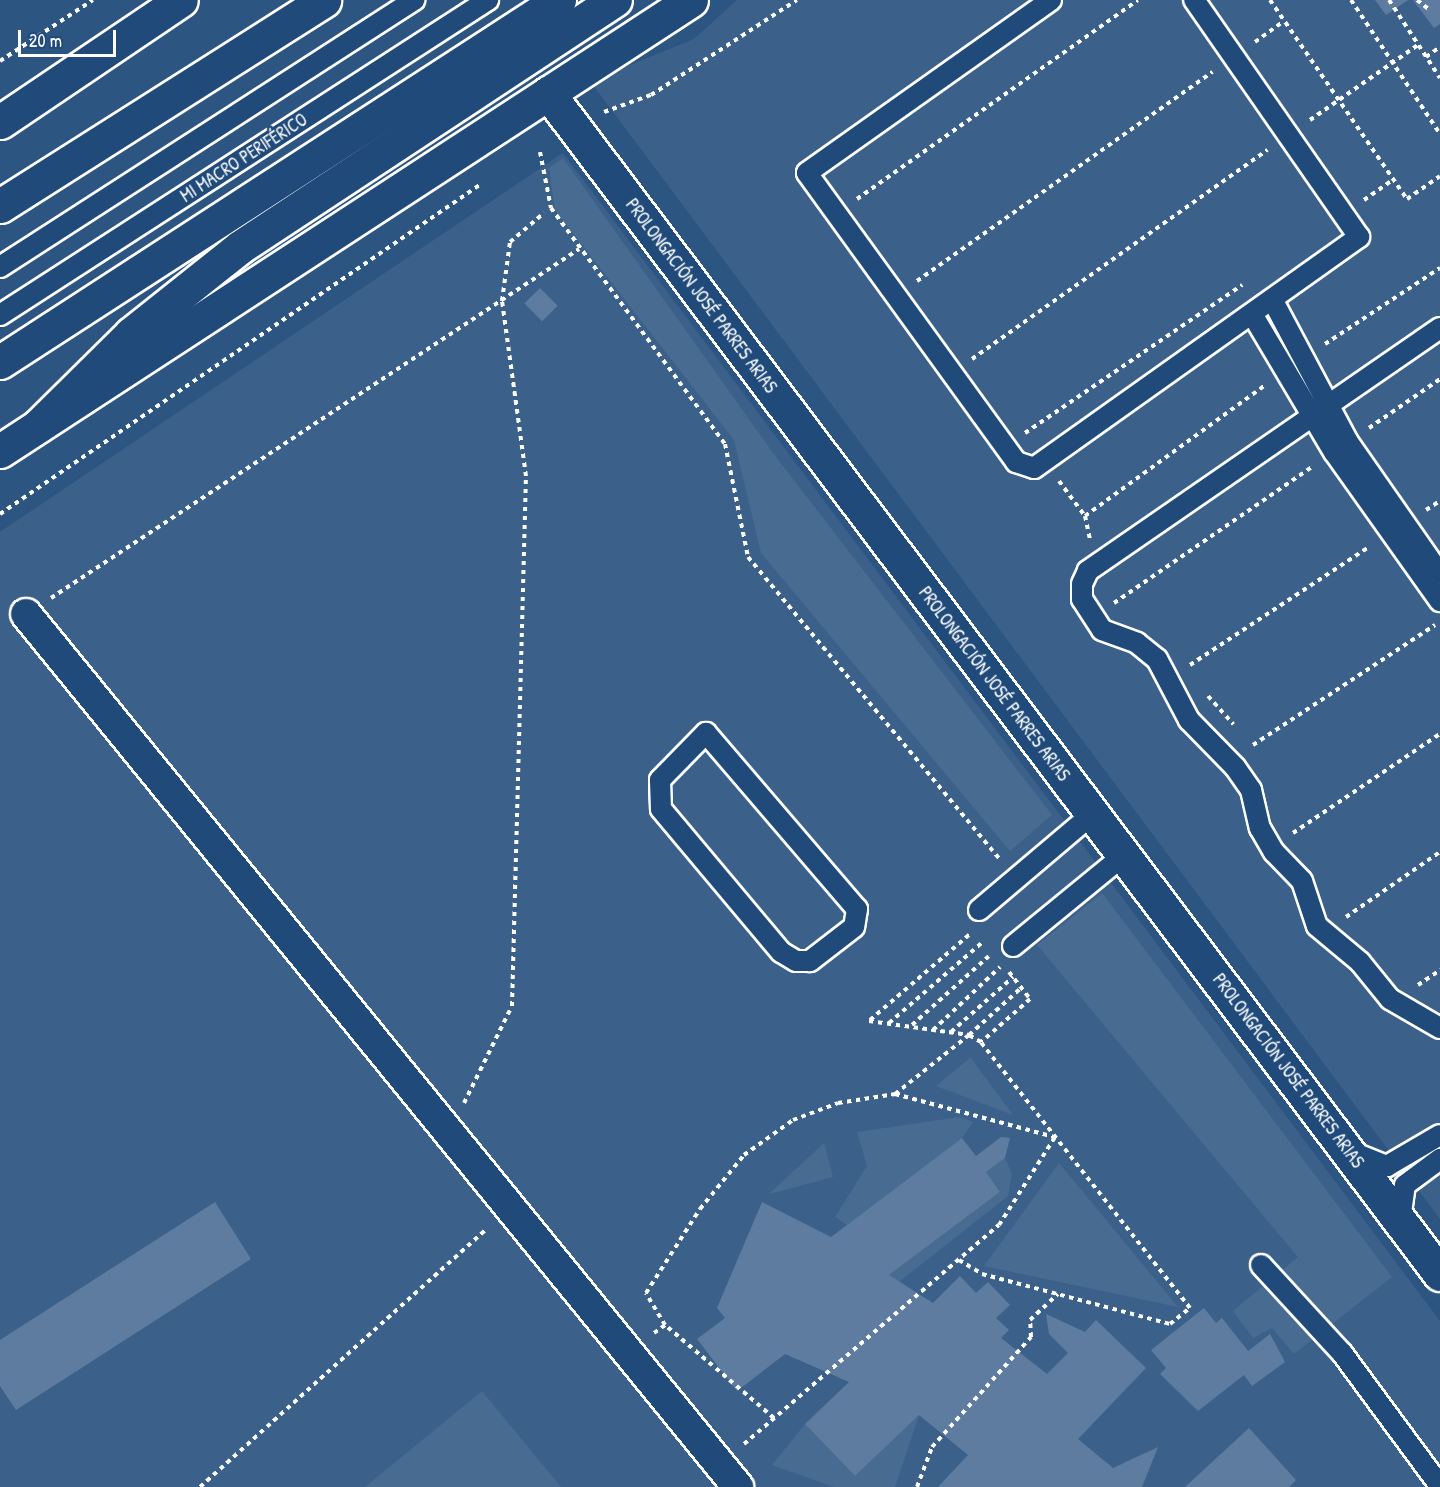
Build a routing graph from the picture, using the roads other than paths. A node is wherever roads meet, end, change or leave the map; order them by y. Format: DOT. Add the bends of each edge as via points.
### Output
graph roads {
  1 [pos="181,0"];
  2 [pos="324,0"];
  3 [pos="414,0"];
  4 [pos="488,0"];
  5 [pos="559,0"];
  6 [pos="615,0"];
  7 [pos="691,0"];
  8 [pos="1051,0"];
  9 [pos="1194,0"];
  10 [pos="548,93"];
  11 [pos="0,122"];
  12 [pos="0,206"];
  13 [pos="0,267"];
  14 [pos="1273,301"];
  15 [pos="1252,314"];
  16 [pos="0,315"];
  17 [pos="1440,328"];
  18 [pos="0,362"];
  19 [pos="1296,364"];
  20 [pos="1322,412"];
  21 [pos="38,426"];
  22 [pos="0,451"];
  23 [pos="1398,528"];
  24 [pos="1440,574"];
  25 [pos="1440,601"];
  26 [pos="26,614"];
  27 [pos="706,733"];
  28 [pos="1092,814"];
  29 [pos="1124,856"];
  30 [pos="979,910"];
  31 [pos="1013,946"];
  32 [pos="1440,1028"];
  33 [pos="1440,1135"];
  34 [pos="1348,1150"];
  35 [pos="1440,1159"];
  36 [pos="1417,1235"];
  37 [pos="1261,1265"];
  38 [pos="1440,1274"];
  39 [pos="728,1476"];
  40 [pos="1440,1486"];
  1 -- 11 [label="main road"];
  2 -- 12 [label="main road"];
  3 -- 13 [label="lane"];
  4 -- 16 [label="lane, MI MACRO PERIFÉRICO"];
  5 -- 18 [label="main road"];
  6 -- 21 [label="main road" via="240,247 131,334"];
  7 -- 10 [label="main road"];
  8 -- 15 [label="lane" via="807,173 1016,462 1034,468"];
  9 -- 14 [label="lane" via="1359,237"];
  10 -- 21 [label="main road"];
  10 -- 28 [label="main road, PROLONGACIÓN JOSÉ PARRES ARIAS"];
  14 -- 15 [label="lane"];
  14 -- 19 [label="lane"];
  15 -- 19 [label="lane"];
  17 -- 20 [label="lane"];
  19 -- 20 [label="lane"];
  20 -- 23 [label="lane" via="1341,447"];
  20 -- 32 [label="lane" via="1096,566 1082,584 1082,599 1102,630 1137,643 1157,659 1189,720 1235,767 1251,790 1260,828 1274,852 1302,881 1317,926 1360,962 1390,999"];
  21 -- 22 [label="main road"];
  23 -- 24 [label="lane"];
  23 -- 25 [label="lane"];
  26 -- 39 [label="street"];
  27 -- 27 [label="lane" via="660,780 661,809 782,952 796,962 810,961 854,927 856,909"];
  28 -- 29 [label="main road, PROLONGACIÓN JOSÉ PARRES ARIAS"];
  28 -- 30 [label="lane"];
  29 -- 31 [label="lane"];
  29 -- 34 [label="main road, PROLONGACIÓN JOSÉ PARRES ARIAS"];
  33 -- 34 [label="lane" via="1387,1166"];
  34 -- 36 [label="main road, PROLONGACIÓN JOSÉ PARRES ARIAS"];
  35 -- 36 [label="lane" via="1405,1185"];
  36 -- 38 [label="main road, PROLONGACIÓN JOSÉ PARRES ARIAS"];
  37 -- 40 [label="lane" via="1342,1353"];
}
